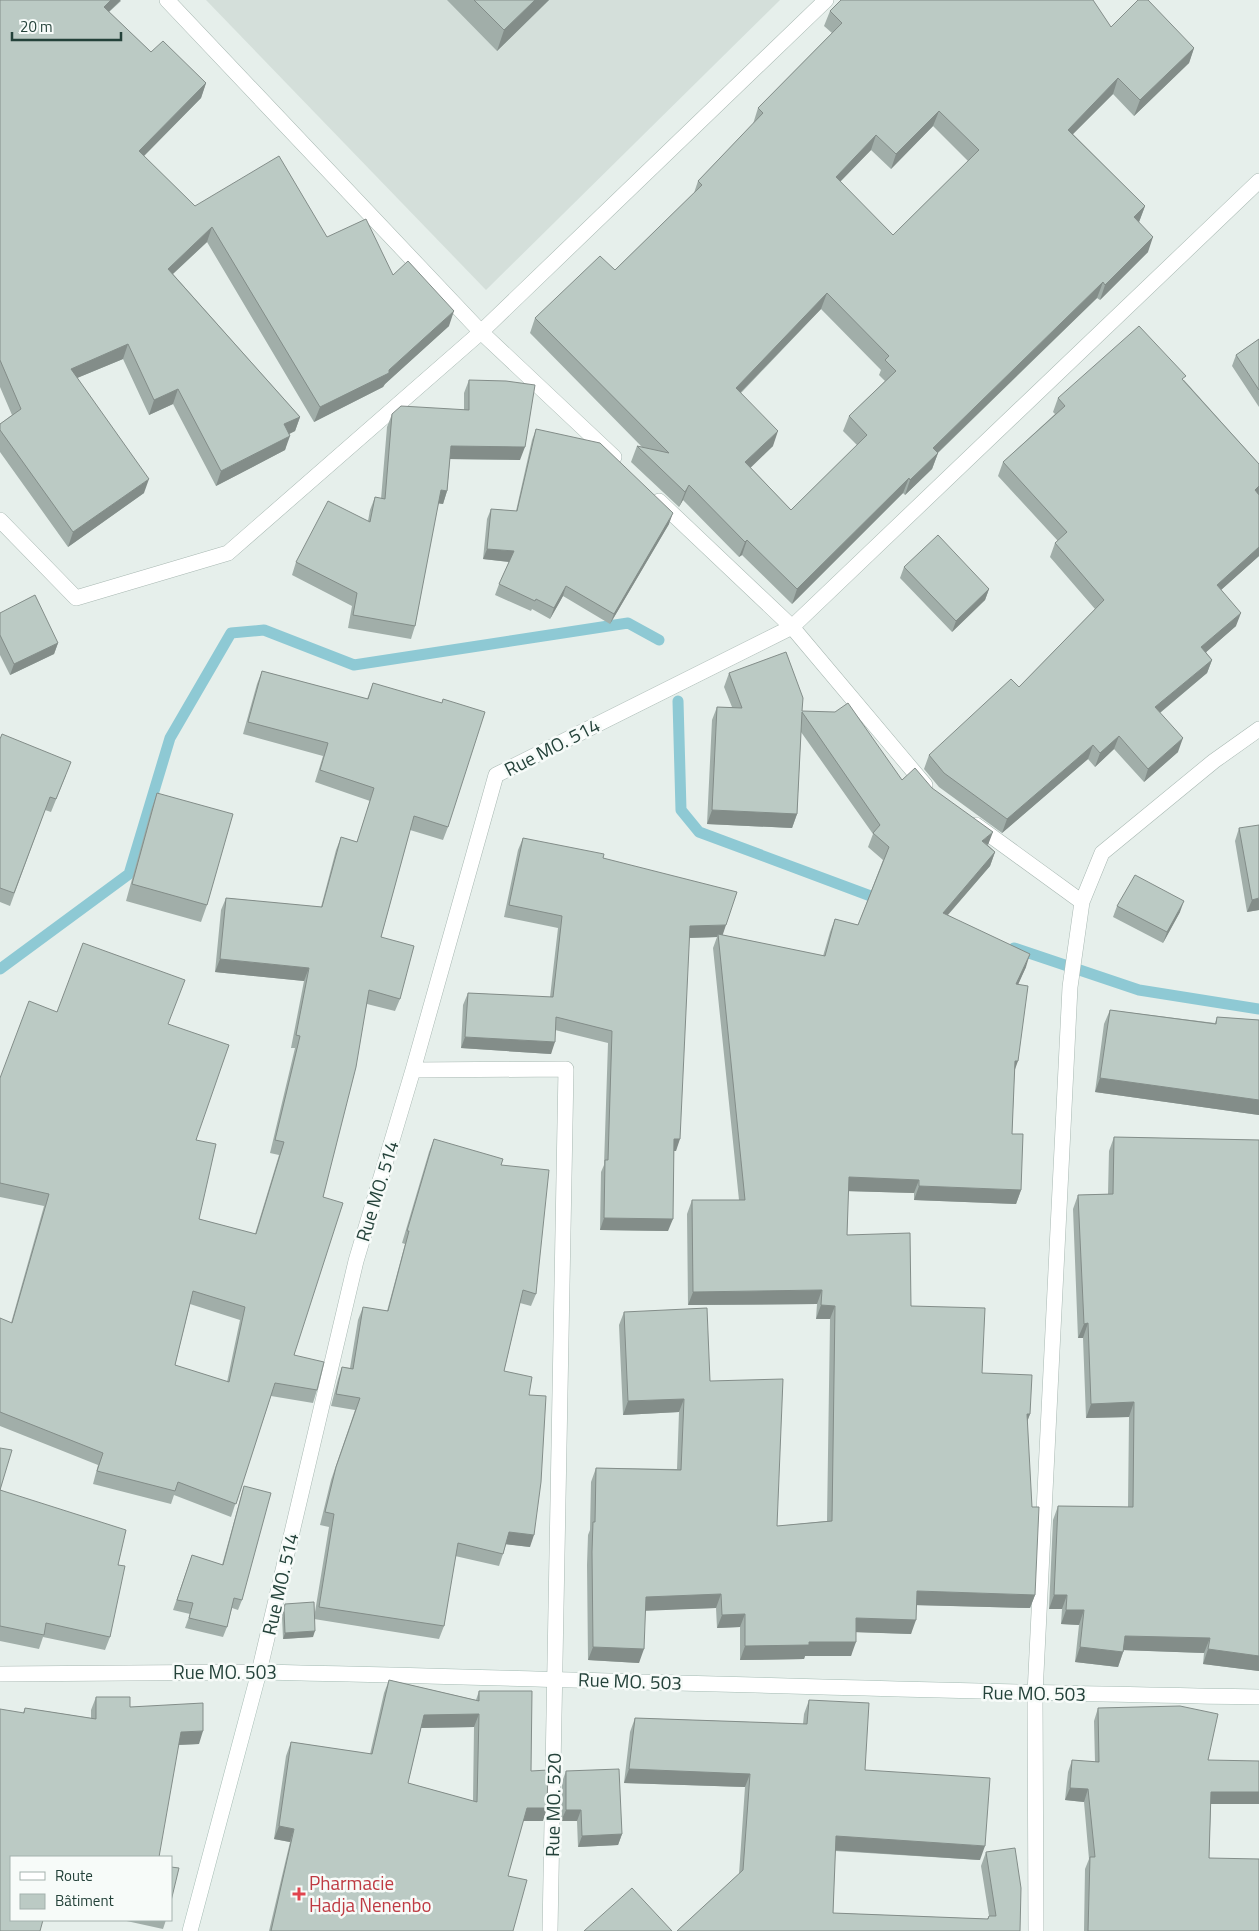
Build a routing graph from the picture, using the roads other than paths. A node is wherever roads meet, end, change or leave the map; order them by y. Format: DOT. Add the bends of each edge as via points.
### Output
graph roads {
  1 [pos="167,0"];
  2 [pos="826,0"];
  3 [pos="1259,181"];
  4 [pos="481,332"];
  5 [pos="626,469"];
  6 [pos="648,489"];
  7 [pos="0,520"];
  8 [pos="792,626"];
  9 [pos="1259,730"];
  10 [pos="933,794"];
  11 [pos="964,817"];
  12 [pos="1082,902"];
  13 [pos="413,1070"];
  14 [pos="259,1672"];
  15 [pos="0,1674"];
  16 [pos="556,1678"];
  17 [pos="1035,1694"];
  18 [pos="1259,1697"];
  19 [pos="190,1931"];
  20 [pos="550,1931"];
  21 [pos="1036,1931"];
  1 -- 4 [label="street"];
  2 -- 4 [label="street"];
  3 -- 8 [label="street, Rue MO. 514"];
  4 -- 5 [label="street"];
  4 -- 7 [label="street" via="228,553 76,598"];
  6 -- 8 [label="street"];
  8 -- 10 [label="street"];
  8 -- 13 [label="street, Rue MO. 514" via="496,775"];
  9 -- 12 [label="street" via="1214,761 1102,853"];
  11 -- 12 [label="street"];
  12 -- 17 [label="street" via="1070,987"];
  13 -- 14 [label="street, Rue MO. 514" via="356,1261"];
  13 -- 16 [label="street, Rue MO. 520" via="566,1069"];
  14 -- 15 [label="street, Rue MO. 503"];
  14 -- 16 [label="street, Rue MO. 503"];
  14 -- 19 [label="street, Rue MO. 514"];
  16 -- 17 [label="street, Rue MO. 503"];
  16 -- 20 [label="street, Rue MO. 520"];
  17 -- 18 [label="street, Rue MO. 503"];
  17 -- 21 [label="street"];
}
